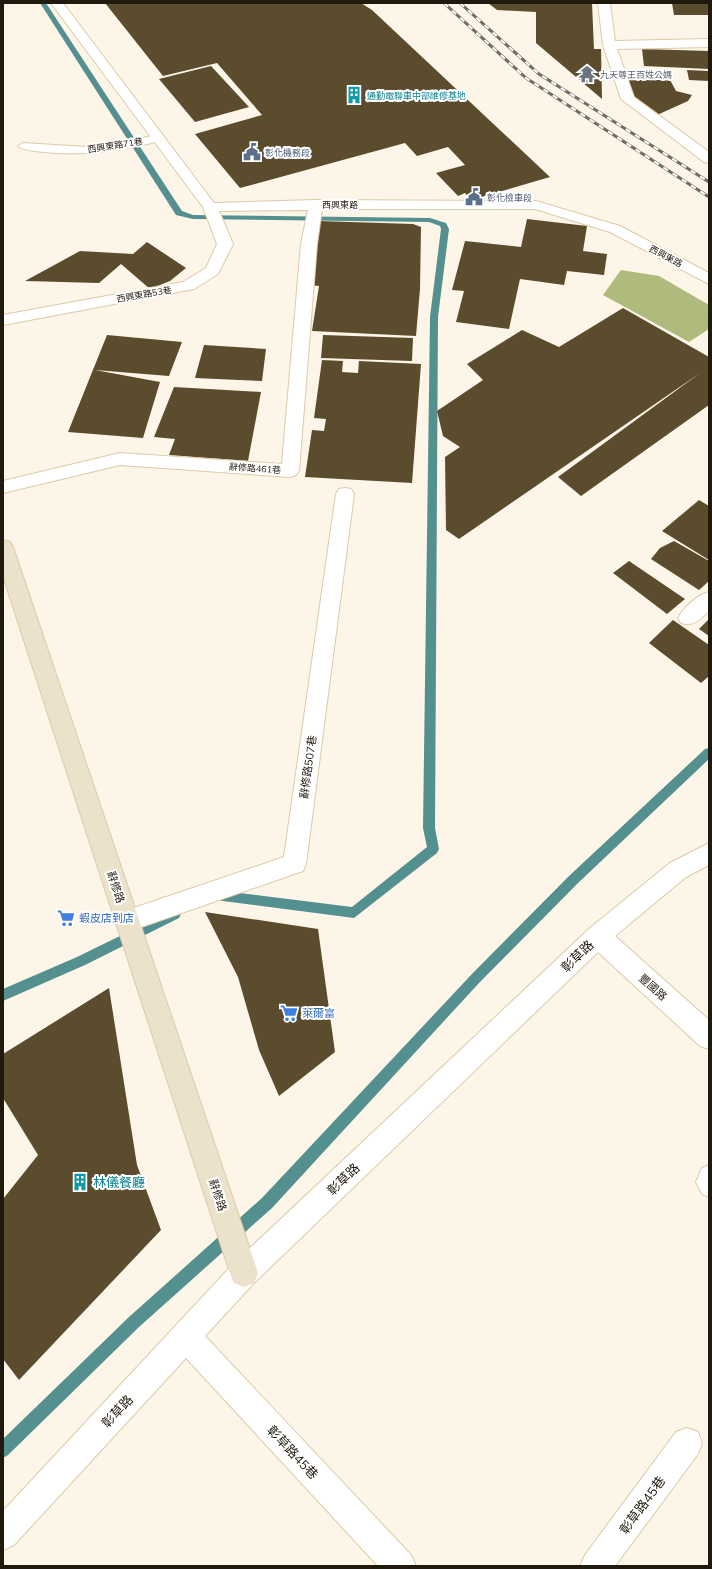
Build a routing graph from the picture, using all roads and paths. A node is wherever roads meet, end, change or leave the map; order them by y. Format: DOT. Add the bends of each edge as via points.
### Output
graph roads {
  1 [pos="57,3"];
  2 [pos="604,3"];
  3 [pos="709,43"];
  4 [pos="610,45"];
  5 [pos="159,138"];
  6 [pos="23,146"];
  7 [pos="709,159"];
  8 [pos="316,204"];
  9 [pos="210,207"];
  10 [pos="709,279"];
  11 [pos="3,320"];
  12 [pos="3,487"];
  13 [pos="345,494"];
  14 [pos="3,547"];
  15 [pos="709,599"];
  16 [pos="688,618"];
  17 [pos="709,853"];
  18 [pos="130,930"];
  19 [pos="598,936"];
  20 [pos="709,1037"];
  21 [pos="709,1175"];
  22 [pos="709,1187"];
  23 [pos="244,1274"];
  24 [pos="186,1337"];
  25 [pos="687,1443"];
  26 [pos="3,1534"];
  27 [pos="400,1566"];
  28 [pos="596,1566"];
  1 -- 5 [label="street"];
  2 -- 4 [label="street"];
  3 -- 4 [label="street"];
  4 -- 7 [label="street" via="628,99"];
  5 -- 6 [label="lane, 西興東路71巷" via="87,150"];
  5 -- 9 [label="street"];
  8 -- 9 [label="street, 西興東路"];
  8 -- 10 [label="street, 西興東路" via="536,205 615,229"];
  8 -- 12 [label="street, 辭修路461巷" via="309,244 290,471 120,459"];
  9 -- 11 [label="street, 西興東路53巷" via="225,244 213,271 188,286"];
  13 -- 18 [label="street, 辭修路507巷" via="295,864"];
  14 -- 18 [label="street, 辭修路"];
  15 -- 16 [label="street"];
  17 -- 19 [label="street, 彰草路" via="678,870"];
  18 -- 23 [label="street, 辭修路"];
  19 -- 20 [label="street, 豐國路"];
  19 -- 23 [label="street, 彰草路"];
  21 -- 22 [label="lane" via="706,1182"];
  23 -- 24 [label="street, 彰草路"];
  24 -- 26 [label="street, 彰草路"];
  24 -- 27 [label="street, 彰草路45巷"];
  25 -- 28 [label="street, 彰草路45巷"];
}
